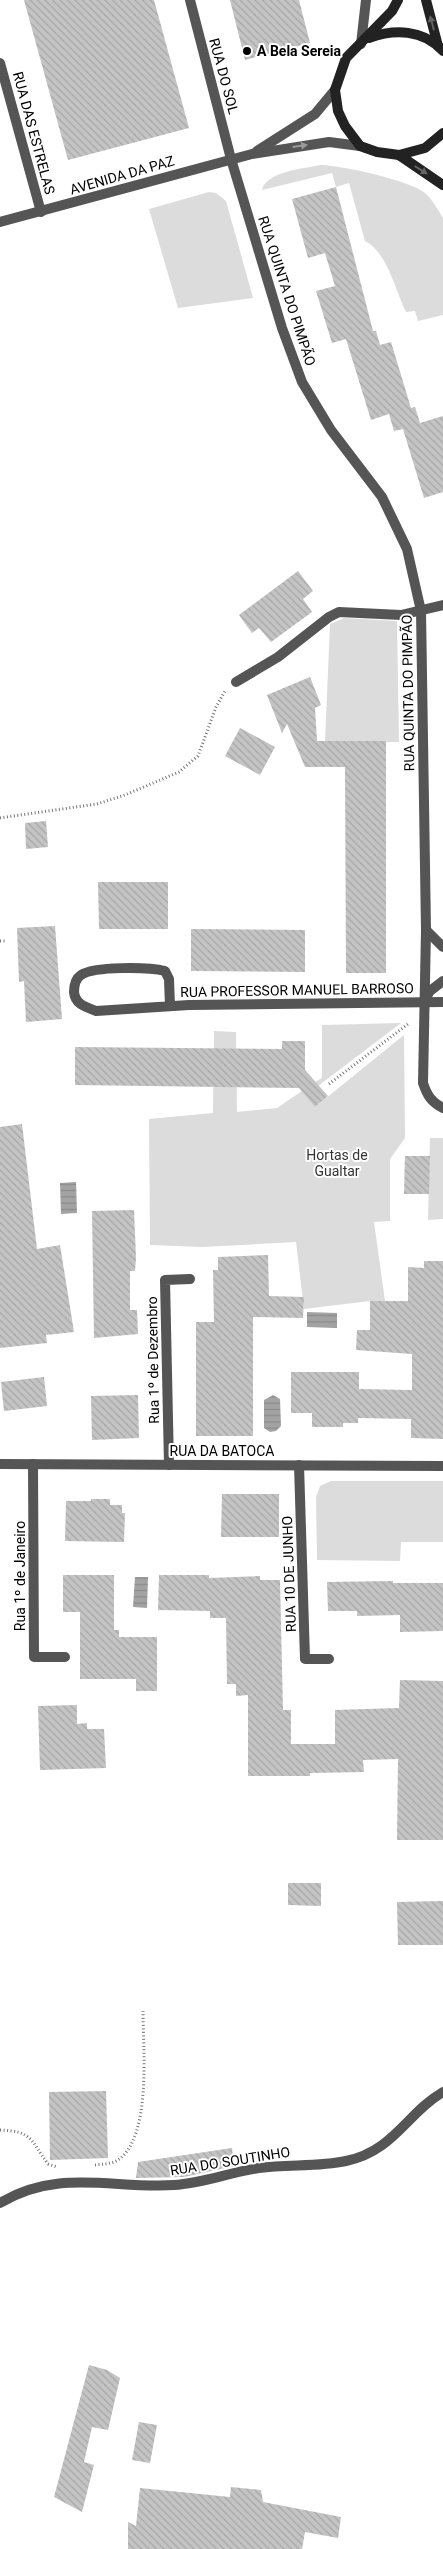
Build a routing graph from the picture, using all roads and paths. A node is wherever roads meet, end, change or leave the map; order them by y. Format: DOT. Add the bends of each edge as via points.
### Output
graph roads {
  1 [pos="190,0"];
  2 [pos="366,0"];
  3 [pos="398,0"];
  4 [pos="426,0"];
  5 [pos="363,42"];
  6 [pos="440,48"];
  7 [pos="0,62"];
  8 [pos="335,90"];
  9 [pos="443,133"];
  10 [pos="360,146"];
  11 [pos="252,154"];
  12 [pos="399,155"];
  13 [pos="231,159"];
  14 [pos="443,185"];
  15 [pos="41,212"];
  16 [pos="0,222"];
  17 [pos="443,605"];
  18 [pos="421,611"];
  19 [pos="236,682"];
  20 [pos="0,818"];
  21 [pos="426,930"];
  22 [pos="0,940"];
  23 [pos="5,941"];
  24 [pos="443,947"];
  25 [pos="443,981"];
  26 [pos="424,1001"];
  27 [pos="443,1002"];
  28 [pos="170,1006"];
  29 [pos="424,1013"];
  30 [pos="329,1084"];
  31 [pos="443,1108"];
  32 [pos="190,1278"];
  33 [pos="0,1464"];
  34 [pos="33,1464"];
  35 [pos="169,1465"];
  36 [pos="299,1465"];
  37 [pos="443,1466"];
  38 [pos="65,1657"];
  39 [pos="329,1659"];
  40 [pos="143,2010"];
  41 [pos="443,2092"];
  42 [pos="0,2130"];
  43 [pos="94,2165"];
  44 [pos="66,2166"];
  45 [pos="0,2203"];
  1 -- 13 [label="street, RUA DO SOL"];
  2 -- 5 [label="street"];
  3 -- 5 [label="main road"];
  6 -- 4 [label="main road, one-way"];
  5 -- 6 [label="main road" via="387,32 411,32"];
  5 -- 8 [label="main road" via="346,58"];
  7 -- 15 [label="street, RUA DAS ESTRELAS"];
  8 -- 10 [label="main road" via="342,119"];
  8 -- 11 [label="street, AVENIDA DA PAZ" via="315,114"];
  9 -- 12 [label="main road" via="426,148"];
  11 -- 10 [label="street, AVENIDA DA PAZ, one-way" via="328,142"];
  10 -- 12 [label="main road"];
  11 -- 13 [label="street, AVENIDA DA PAZ"];
  12 -- 14 [label="main road, one-way"];
  13 -- 15 [label="street, AVENIDA DA PAZ"];
  13 -- 18 [label="street, RUA QUINTA DO PIMPÃO" via="282,328 302,382 331,430 382,497 407,549"];
  15 -- 16 [label="street, AVENIDA DA PAZ"];
  17 -- 18 [label="street"];
  18 -- 19 [label="street" via="384,615 339,612 278,657"];
  18 -- 21 [label="street, RUA QUINTA DO PIMPÃO"];
  19 -- 20 [label="path" via="216,706 198,756 190,766 97,804"];
  21 -- 24 [label="street"];
  21 -- 26 [label="street, RUA QUINTA DO PIMPÃO"];
  22 -- 23 [label="path"];
  25 -- 26 [label="street, RUA PROFESSOR MANUEL BARROSO" via="430,991"];
  26 -- 27 [label="street, RUA PROFESSOR MANUEL BARROSO"];
  26 -- 28 [label="street, RUA PROFESSOR MANUEL BARROSO"];
  26 -- 29 [label="street, RUA QUINTA DO PIMPÃO"];
  28 -- 28 [label="street, RUA PROFESSOR MANUEL BARROSO" via="169,979 165,971 154,968 90,971 80,975 74,984 75,996 82,1006 96,1011"];
  29 -- 30 [label="path"];
  29 -- 31 [label="street, RUA QUINTA DO PIMPÃO" via="423,1083 427,1096"];
  32 -- 35 [label="street, Rua 1º de Dezembro" via="165,1280"];
  33 -- 34 [label="street, RUA DA BATOCA"];
  34 -- 35 [label="street, RUA DA BATOCA"];
  34 -- 38 [label="street, Rua 1º de Janeiro" via="34,1657"];
  35 -- 36 [label="street, RUA DA BATOCA"];
  36 -- 37 [label="street, RUA DA BATOCA"];
  36 -- 39 [label="street, RUA 10 DE JUNHO" via="305,1659"];
  40 -- 43 [label="path" via="142,2104 137,2134 117,2160"];
  41 -- 45 [label="street, RUA DO SOUTINHO" via="431,2099 386,2143 346,2161 258,2168 175,2185 80,2181 25,2191"];
  42 -- 44 [label="path" via="22,2132 38,2146 48,2164"];
}
